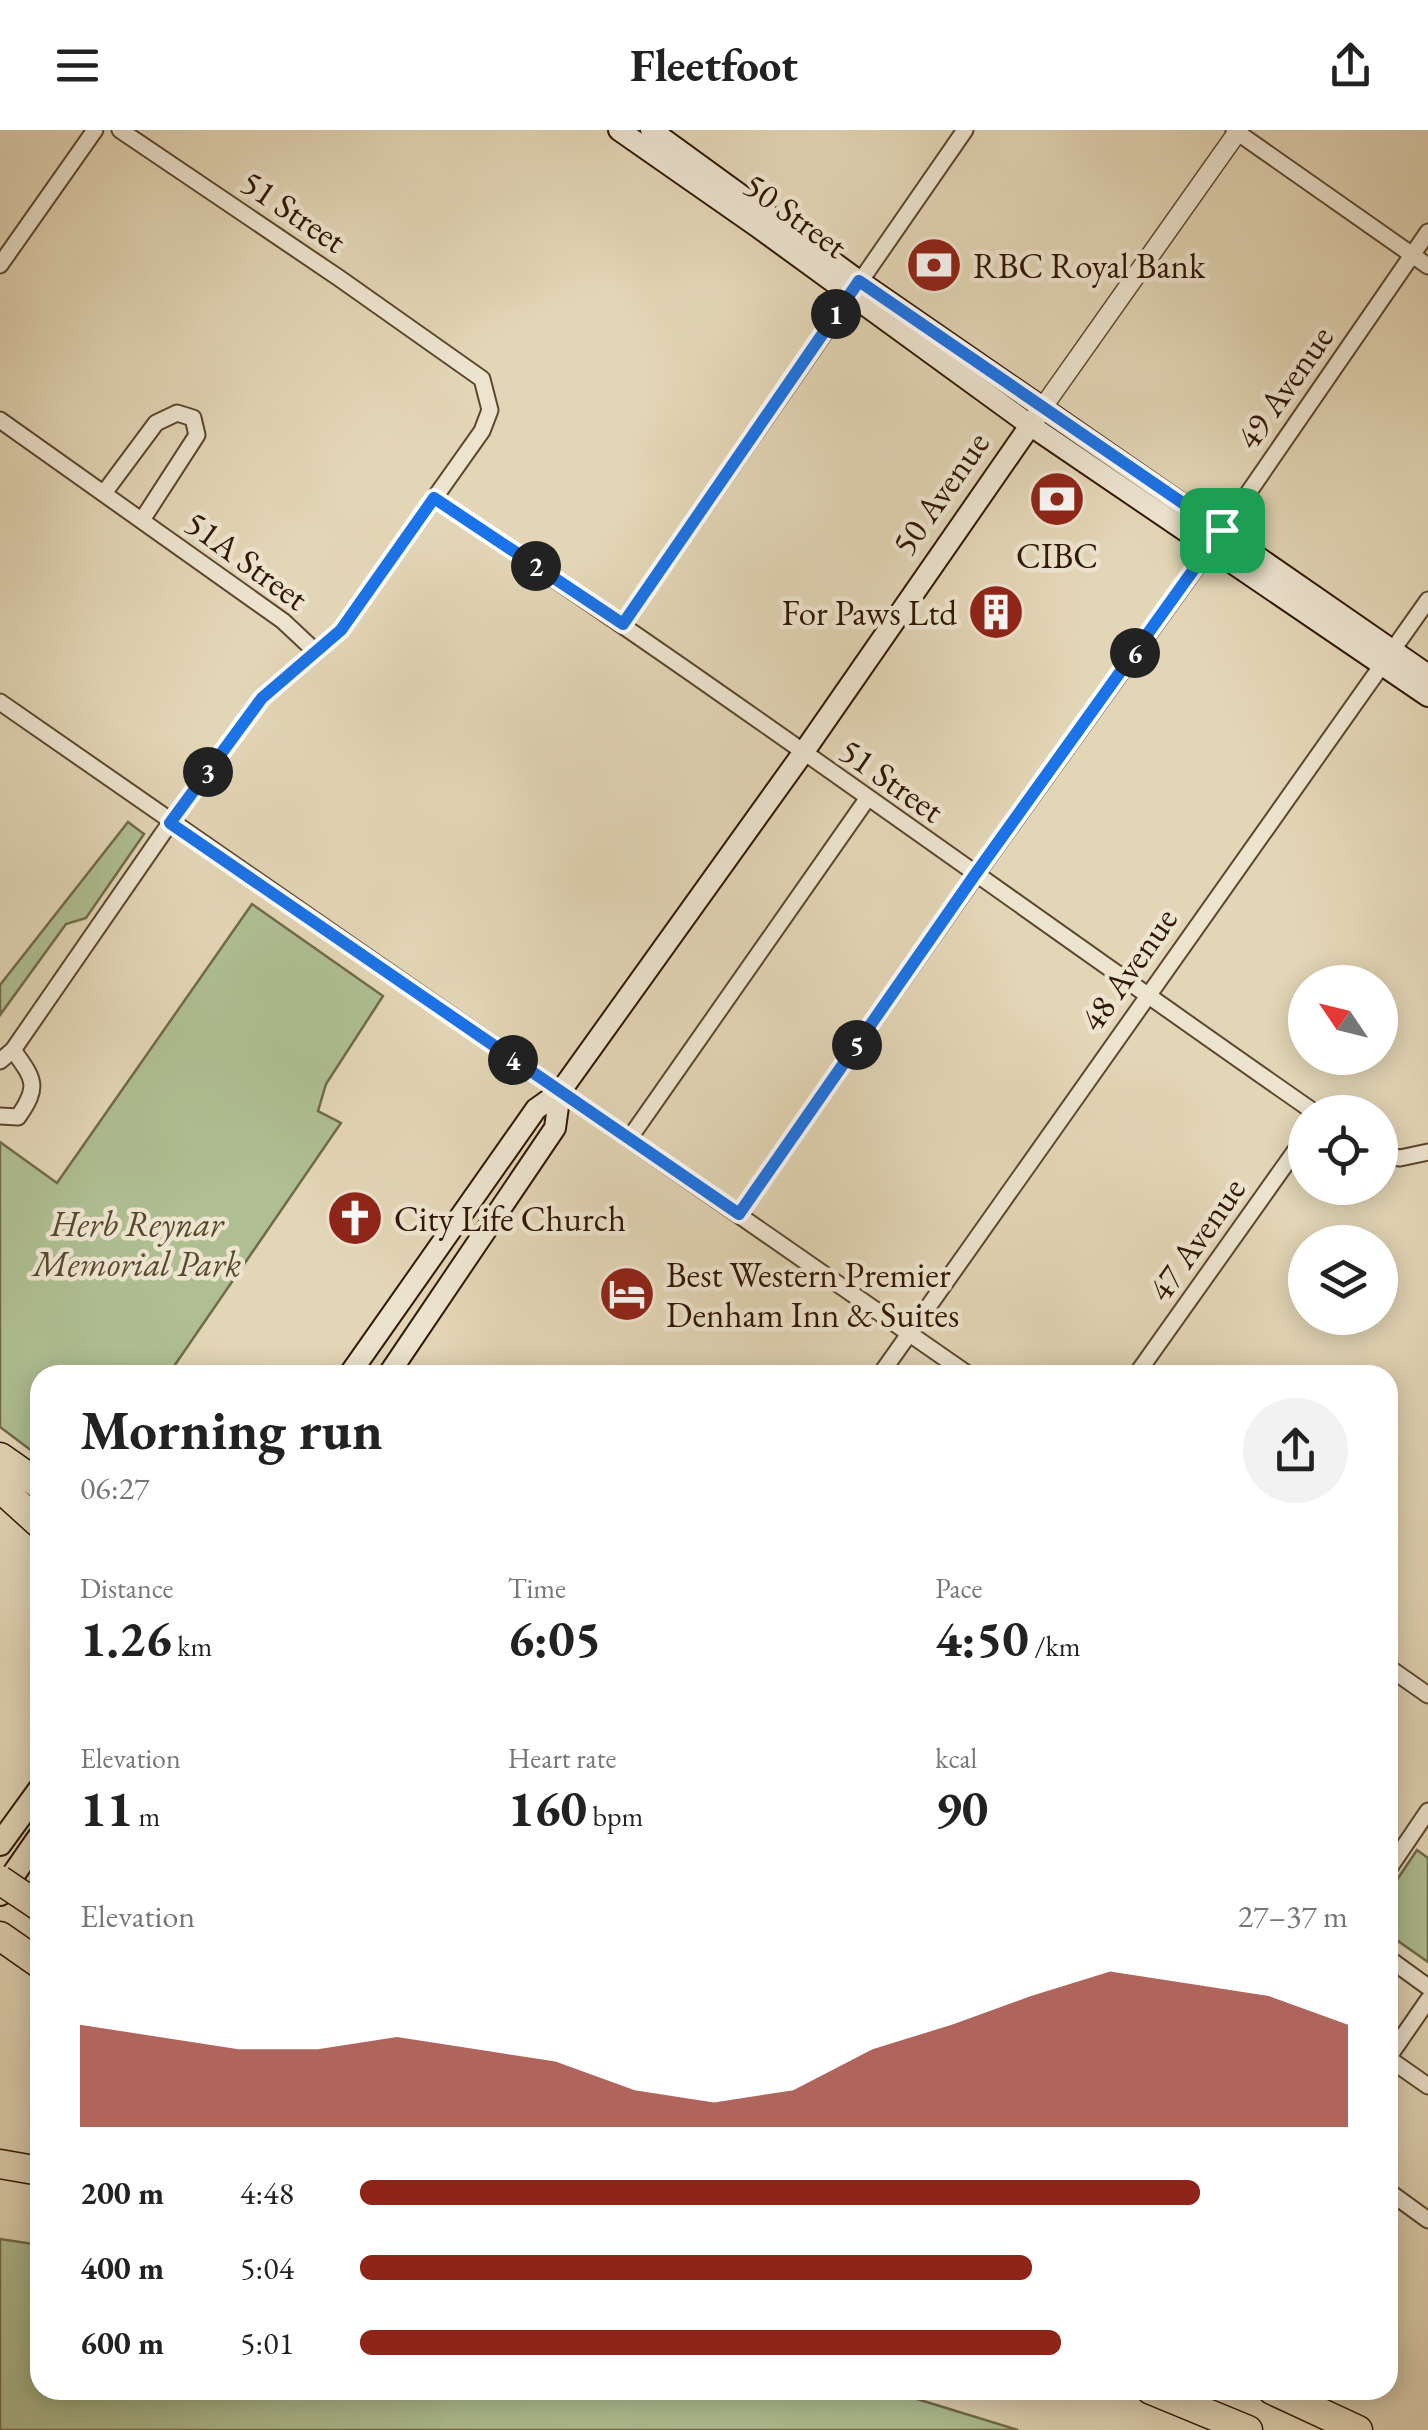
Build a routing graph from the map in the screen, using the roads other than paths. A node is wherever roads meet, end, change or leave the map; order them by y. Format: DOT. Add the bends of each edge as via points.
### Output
graph roads {
  1 [pos="95,130"];
  2 [pos="120,130"];
  3 [pos="618,130"];
  4 [pos="965,130"];
  5 [pos="1237,131"];
  6 [pos="659,138"];
  7 [pos="1428,232"];
  8 [pos="1412,254"];
  9 [pos="0,266"];
  10 [pos="1428,266"];
  11 [pos="854,288"];
  12 [pos="1036,416"];
  13 [pos="0,420"];
  14 [pos="104,493"];
  15 [pos="434,498"];
  16 [pos="142,520"];
  17 [pos="1216,538"];
  18 [pos="1428,600"];
  19 [pos="623,624"];
  20 [pos="314,650"];
  21 [pos="1388,658"];
  22 [pos="1428,675"];
  23 [pos="1428,696"];
  24 [pos="0,702"];
  25 [pos="803,753"];
  26 [pos="867,799"];
  27 [pos="170,823"];
  28 [pos="974,876"];
  29 [pos="1146,994"];
  30 [pos="6,1056"];
  31 [pos="560,1092"];
  32 [pos="1290,1095"];
  33 [pos="0,1116"];
  34 [pos="629,1140"];
  35 [pos="1428,1152"];
  36 [pos="1398,1158"];
  37 [pos="1288,1161"];
  38 [pos="739,1214"];
  39 [pos="909,1333"];
  40 [pos="356,1365"];
  41 [pos="395,1365"];
  42 [pos="887,1365"];
  43 [pos="955,1365"];
  44 [pos="1143,1365"];
  45 [pos="0,1457"];
  46 [pos="30,1478"];
  47 [pos="0,1488"];
  48 [pos="30,1515"];
  49 [pos="1398,1674"];
  50 [pos="1428,1695"];
  51 [pos="30,1803"];
  52 [pos="1428,1811"];
  53 [pos="0,1844"];
  54 [pos="30,1849"];
  55 [pos="1398,1855"];
  56 [pos="0,1880"];
  57 [pos="0,1894"];
  58 [pos="30,1901"];
  59 [pos="0,1936"];
  60 [pos="30,1956"];
  61 [pos="1398,1965"];
  62 [pos="1428,1987"];
  63 [pos="1428,2000"];
  64 [pos="1398,2044"];
  65 [pos="1398,2065"];
  66 [pos="1428,2086"];
  67 [pos="0,2164"];
  68 [pos="30,2168"];
  69 [pos="1398,2199"];
  70 [pos="1428,2220"];
  71 [pos="1174,2400"];
  72 [pos="1294,2400"];
  73 [pos="1248,2430"];
  74 [pos="1358,2430"];
  1 -- 9 [label="street"];
  2 -- 15 [label="street, 51 Street" via="482,379 490,410 482,431"];
  3 -- 6 [label="main road, 50 Street"];
  4 -- 11 [label="street"];
  5 -- 8 [label="street"];
  5 -- 12 [label="street, 50 Avenue"];
  6 -- 11 [label="main road, 50 Street"];
  7 -- 8 [label="street, 49 Avenue"];
  8 -- 10 [label="street"];
  8 -- 17 [label="street, 49 Avenue"];
  11 -- 12 [label="main road, 50 Street"];
  11 -- 19 [label="street"];
  12 -- 17 [label="main road, 50 Street"];
  12 -- 25 [label="main road, 50 Avenue"];
  13 -- 14 [label="street, 51A Street"];
  14 -- 16 [label="street, 51A Street"];
  14 -- 16 [label="street, 51A Street" via="156,422 177,413 193,418 197,435"];
  15 -- 19 [label="street, 51 Street"];
  15 -- 20 [label="street" via="341,630"];
  16 -- 20 [label="street, 51A Street" via="284,621"];
  17 -- 21 [label="main road, 50 Street"];
  17 -- 28 [label="street, 49 Avenue"];
  18 -- 21 [label="street, 48 Avenue"];
  19 -- 25 [label="street, 51 Street"];
  20 -- 27 [label="street" via="262,698"];
  21 -- 22 [label="main road, 50 Street"];
  21 -- 23 [label="main road, 50 Street"];
  21 -- 29 [label="street, 48 Avenue"];
  24 -- 27 [label="street"];
  25 -- 26 [label="street, 51 Street"];
  25 -- 31 [label="main road, 50 Avenue"];
  26 -- 28 [label="street, 51 Street"];
  26 -- 34 [label="street"];
  27 -- 30 [label="street"];
  27 -- 31 [label="street"];
  28 -- 29 [label="street, 51 Street"];
  28 -- 38 [label="street, 49 Avenue"];
  29 -- 32 [label="street, 51 Street"];
  29 -- 39 [label="street, 48 Avenue"];
  30 -- 33 [label="street" via="32,1076 32,1097 18,1117"];
  31 -- 34 [label="street"];
  31 -- 40 [label="main road, 50 Avenue" via="536,1109"];
  31 -- 41 [label="main road, 50 Avenue" via="555,1128"];
  34 -- 38 [label="street"];
  35 -- 36 [label="street"];
  37 -- 44 [label="street, 47 Avenue"];
  38 -- 39 [label="street"];
  39 -- 42 [label="street, 48 Avenue"];
  39 -- 43 [label="street"];
  45 -- 46 [label="highway"];
  47 -- 48 [label="highway"];
  49 -- 50 [label="street"];
  51 -- 53 [label="main road"];
  52 -- 55 [label="street"];
  54 -- 57 [label="main road"];
  56 -- 58 [label="highway, bridge"];
  59 -- 60 [label="highway"];
  61 -- 62 [label="street"];
  63 -- 64 [label="street"];
  65 -- 66 [label="street"];
  67 -- 68 [label="highway"];
  69 -- 70 [label="street"];
  71 -- 73 [label="highway"];
  72 -- 74 [label="highway"];
}
